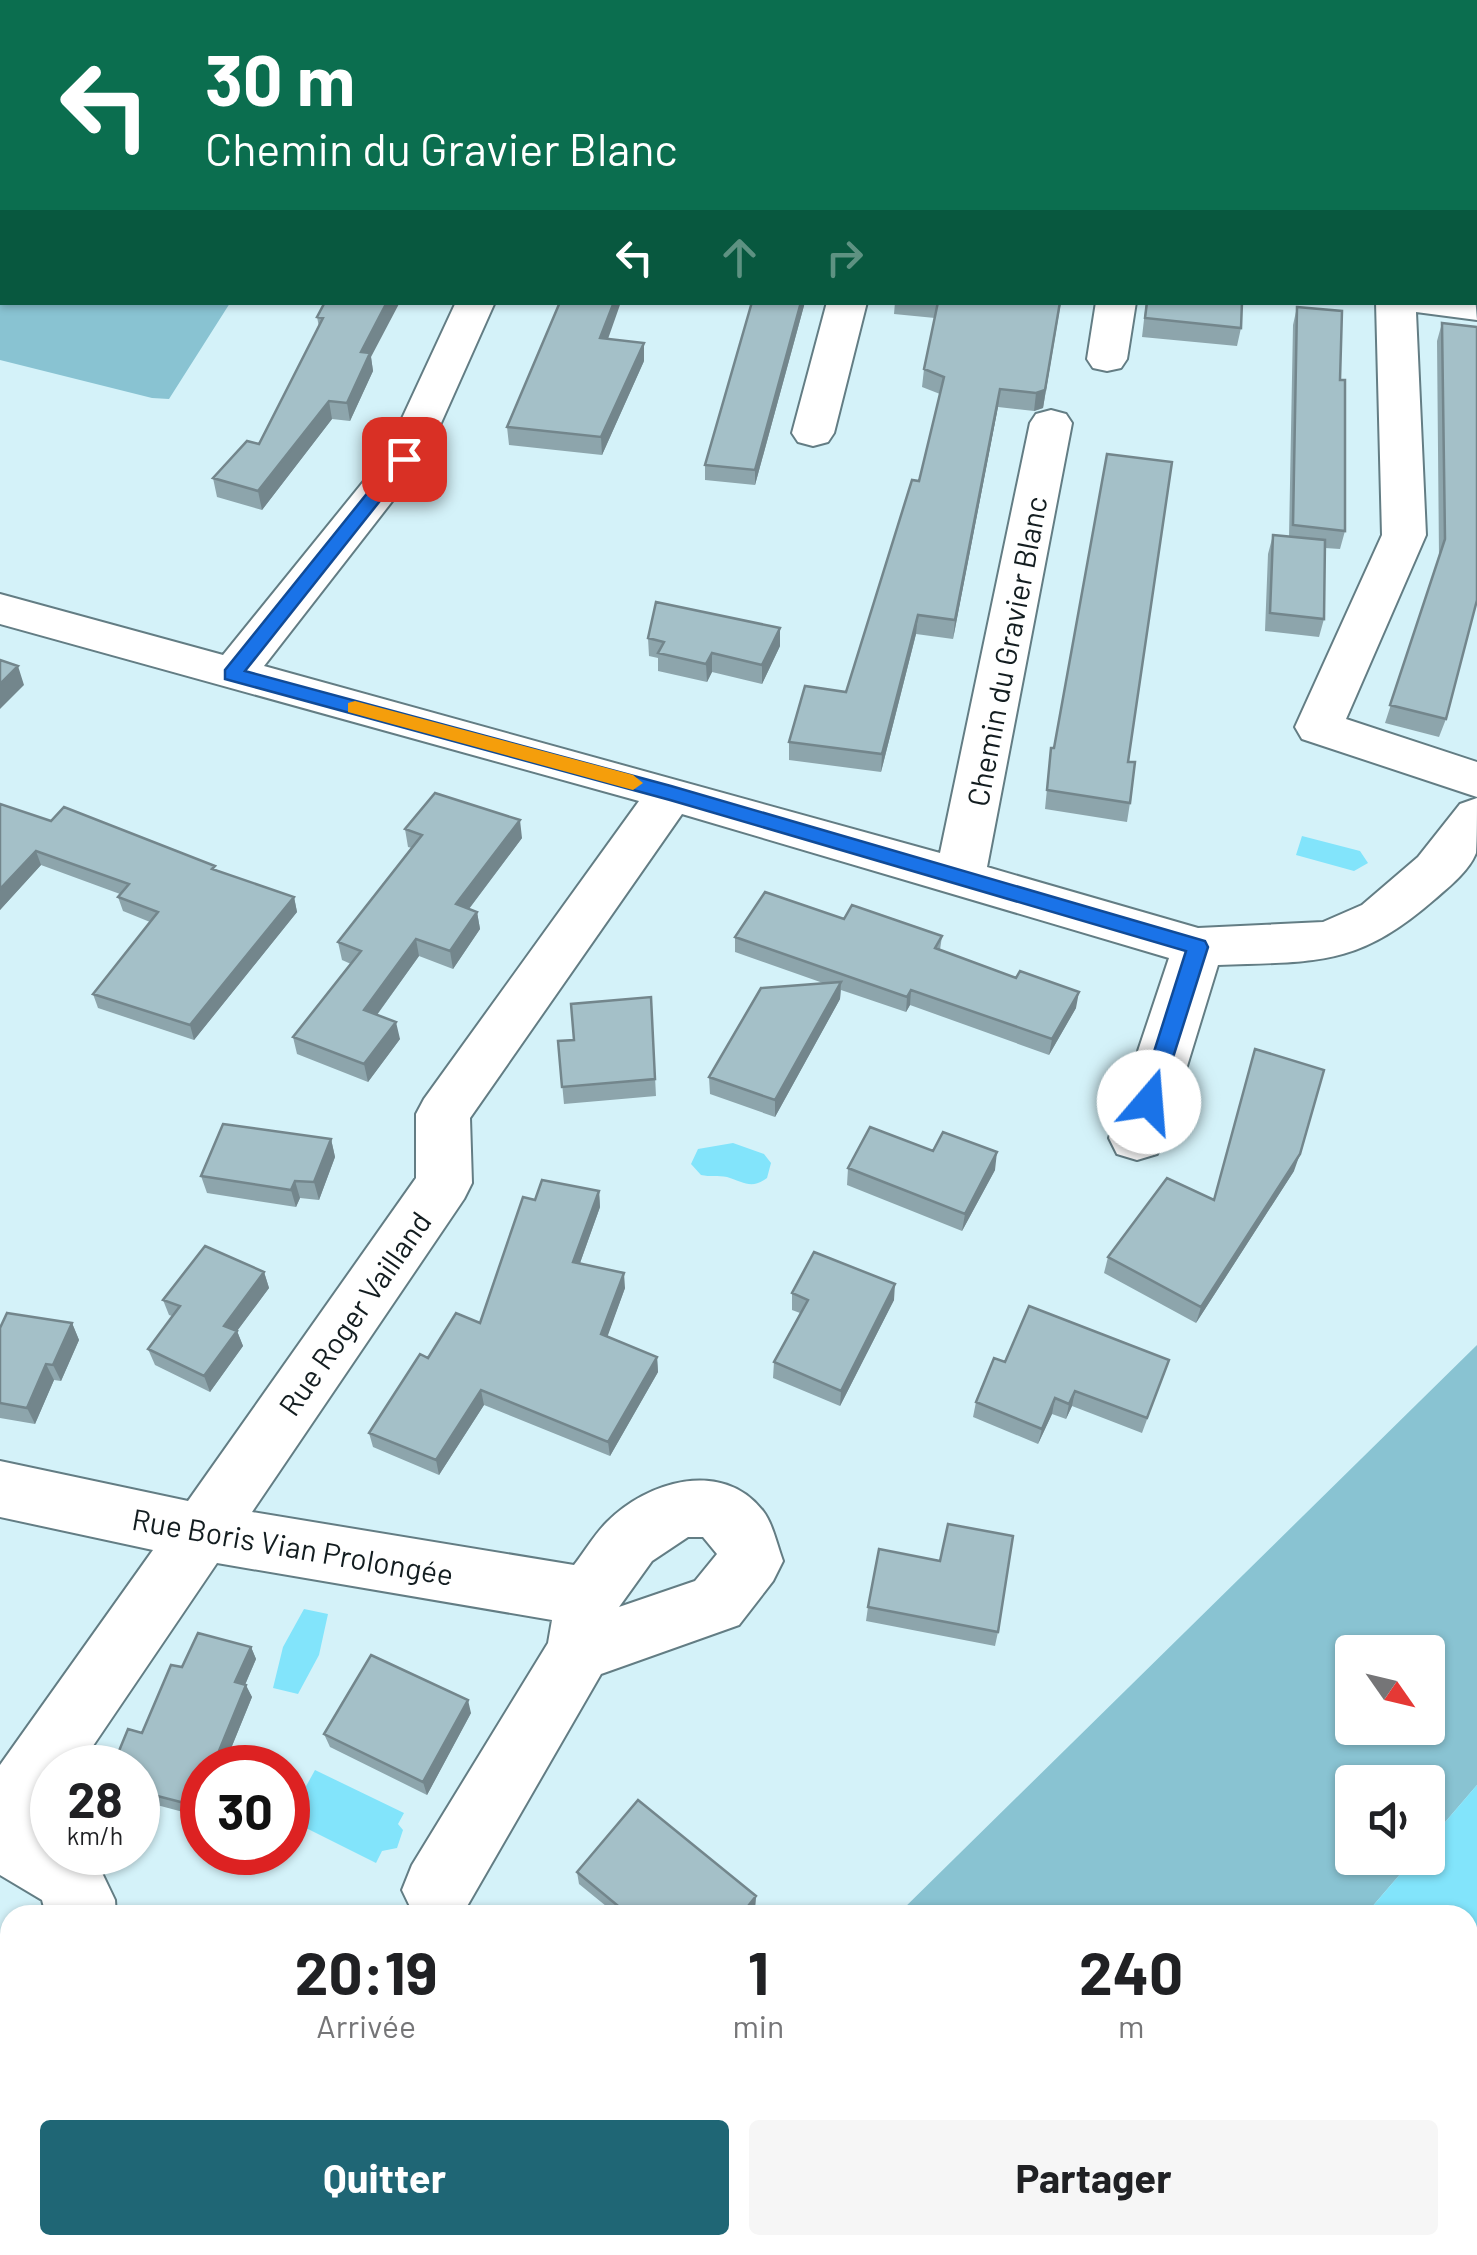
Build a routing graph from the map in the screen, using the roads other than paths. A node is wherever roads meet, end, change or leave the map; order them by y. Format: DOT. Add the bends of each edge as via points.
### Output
graph roads {
  1 [pos="475,305"];
  2 [pos="846,305"];
  3 [pos="1115,305"];
  4 [pos="1396,305"];
  5 [pos="1106,360"];
  6 [pos="1051,423"];
  7 [pos="813,433"];
  8 [pos="0,608"];
  9 [pos="232,674"];
  10 [pos="1477,780"];
  11 [pos="671,793"];
  12 [pos="1477,816"];
  13 [pos="959,878"];
  14 [pos="1198,947"];
  15 [pos="1137,1138"];
  16 [pos="0,1490"];
  17 [pos="202,1532"];
  18 [pos="0,1823"];
  19 [pos="0,1841"];
  20 [pos="438,1890"];
  21 [pos="82,1905"];
  1 -- 9 [label="street" via="404,459"];
  2 -- 7 [label="street"];
  3 -- 5 [label="street"];
  4 -- 10 [label="street" via="1404,535 1319,727"];
  6 -- 13 [label="street, Chemin du Gravier Blanc"];
  8 -- 9 [label="street"];
  9 -- 11 [label="street"];
  11 -- 13 [label="street"];
  11 -- 17 [label="street, Rue Roger Vailland" via="442,1114 444,1184"];
  12 -- 14 [label="street" via="1436,870 1380,918 1329,940"];
  13 -- 14 [label="street"];
  14 -- 15 [label="street"];
  16 -- 17 [label="street, Rue Boris Vian Prolongée"];
  17 -- 18 [label="street, Rue Roger Vailland"];
  17 -- 20 [label="street, Rue Boris Vian Prolongée" via="584,1624"];
  19 -- 21 [label="street" via="62,1868"];
}
